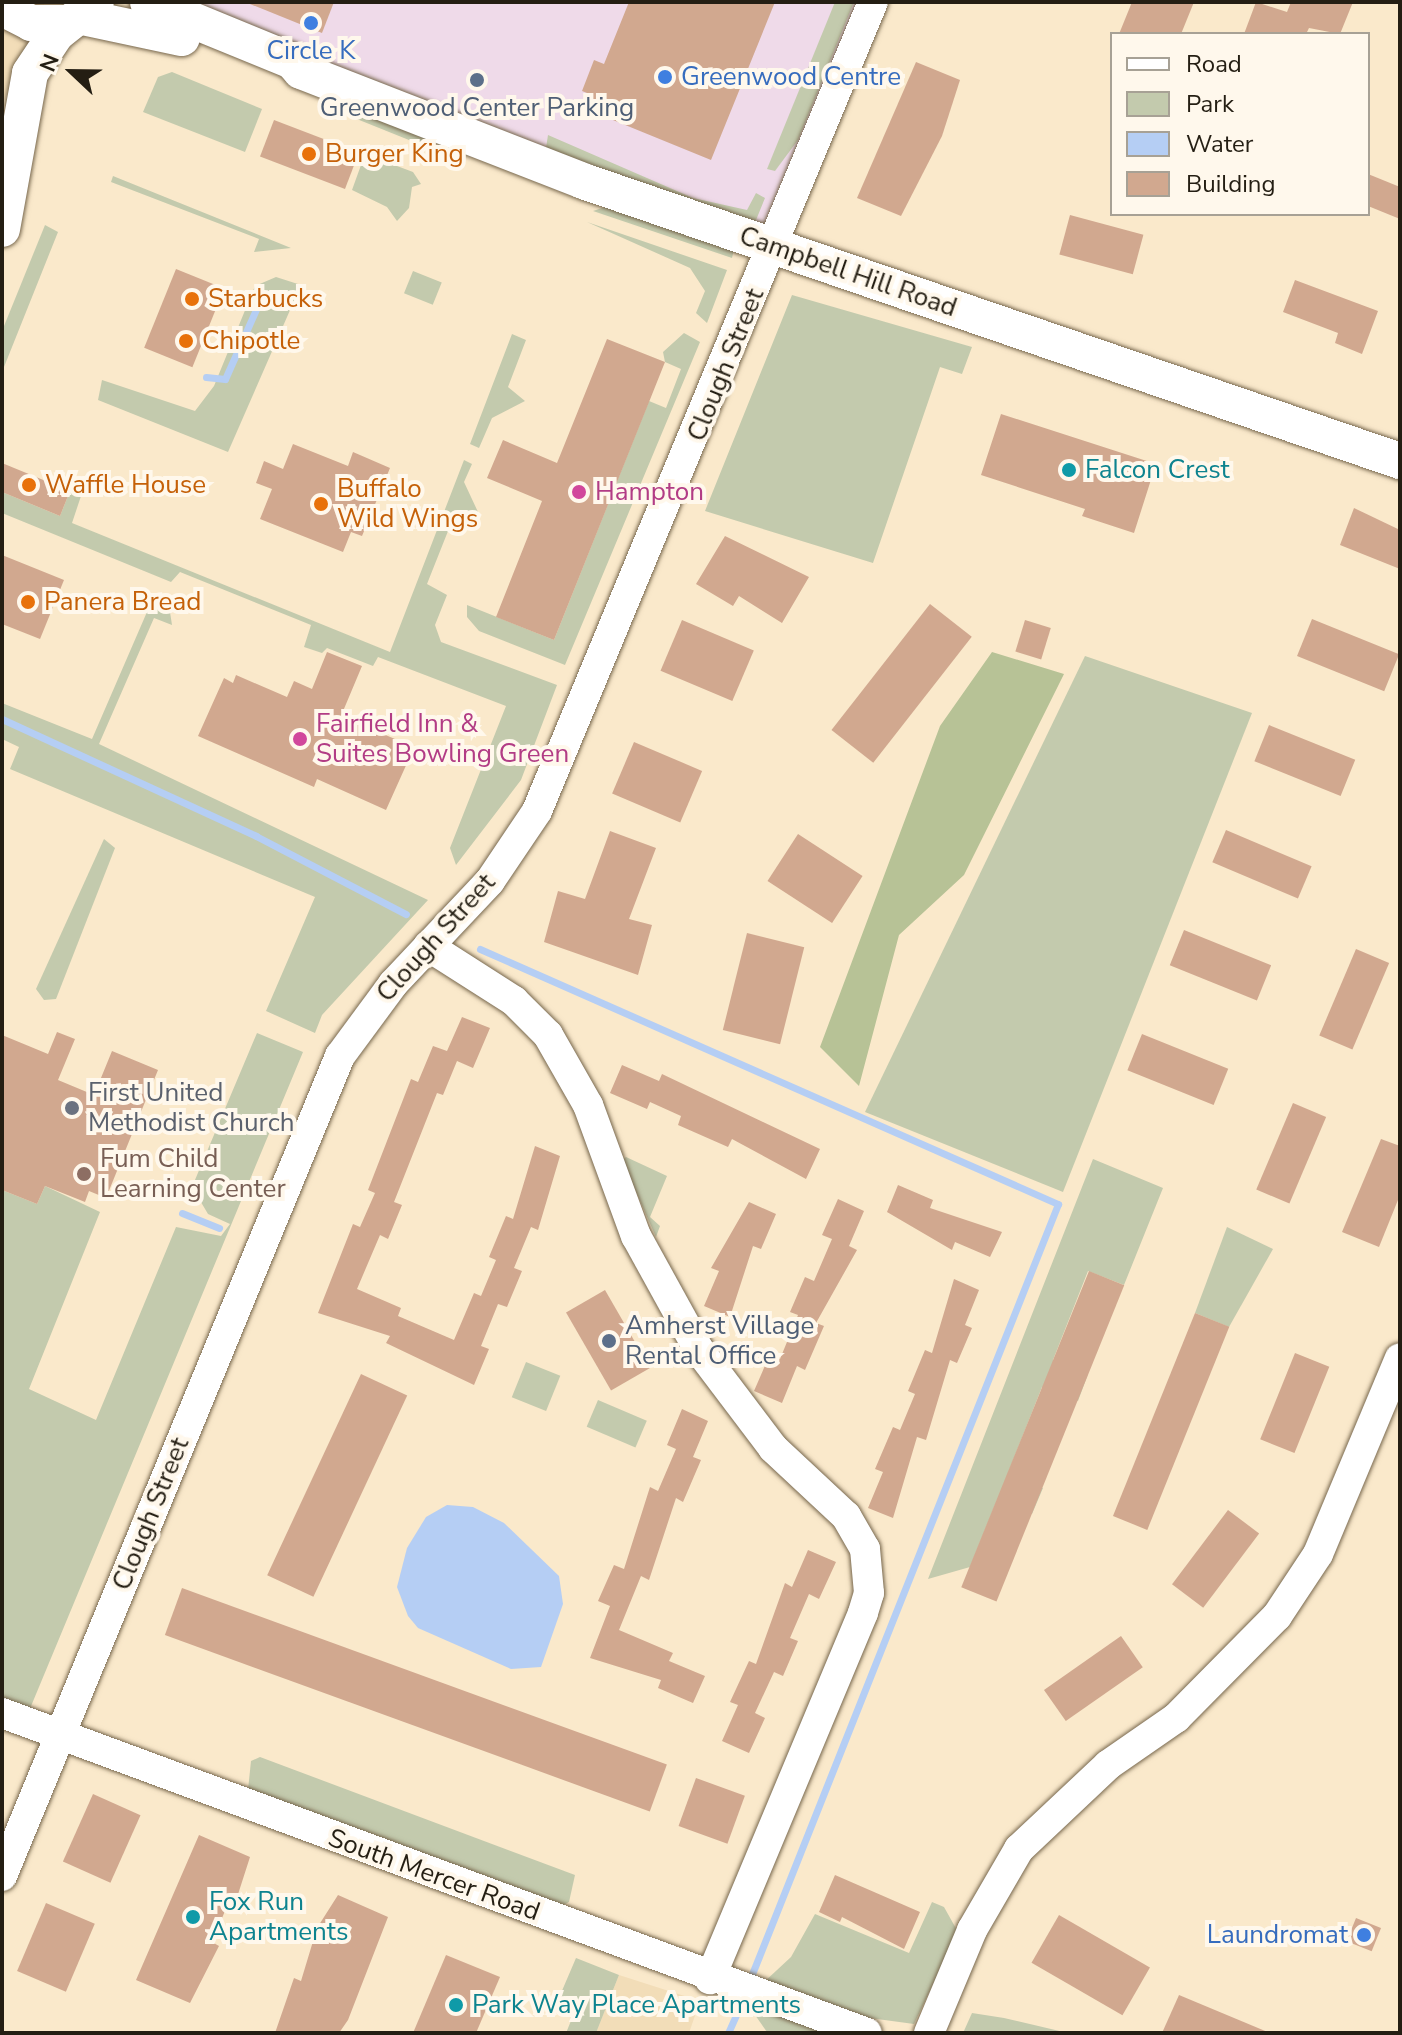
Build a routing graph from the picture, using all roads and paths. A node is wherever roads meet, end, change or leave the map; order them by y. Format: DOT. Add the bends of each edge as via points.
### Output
graph roads {
  1 [pos="148,2"];
  2 [pos="873,2"];
  3 [pos="2,8"];
  4 [pos="82,14"];
  5 [pos="301,71"];
  6 [pos="2,229"];
  7 [pos="774,247"];
  8 [pos="1400,461"];
  9 [pos="428,946"];
  10 [pos="1400,1358"];
  11 [pos="2,1713"];
  12 [pos="61,1732"];
  13 [pos="2,1876"];
  14 [pos="710,1979"];
  15 [pos="867,2033"];
  16 [pos="929,2033"];
  1 -- 5 [label="main road, Campbell Hill Road" via="292,61"];
  2 -- 7 [label="street, Clough Street"];
  3 -- 4 [label="main road, Campbell Hill Road" via="31,23"];
  4 -- 5 [label="main road, Campbell Hill Road" via="140,24 289,72"];
  4 -- 6 [label="main road" via="45,47 25,86"];
  5 -- 7 [label="main road, Campbell Hill Road"];
  7 -- 8 [label="main road, Campbell Hill Road"];
  7 -- 9 [label="street, Clough Street" via="560,766 510,854"];
  9 -- 12 [label="street, Clough Street" via="340,1056"];
  9 -- 14 [label="street" via="514,1001 548,1035 588,1105 636,1236 699,1350 773,1448 846,1516 865,1549 869,1593 863,1613"];
  10 -- 16 [label="street" via="1318,1554 1277,1616 1176,1718 1108,1765 1019,1849 972,1930"];
  11 -- 12 [label="street, South Mercer Road"];
  12 -- 13 [label="street, Clough Street"];
  12 -- 14 [label="street, South Mercer Road"];
  14 -- 15 [label="street, South Mercer Road"];
}
